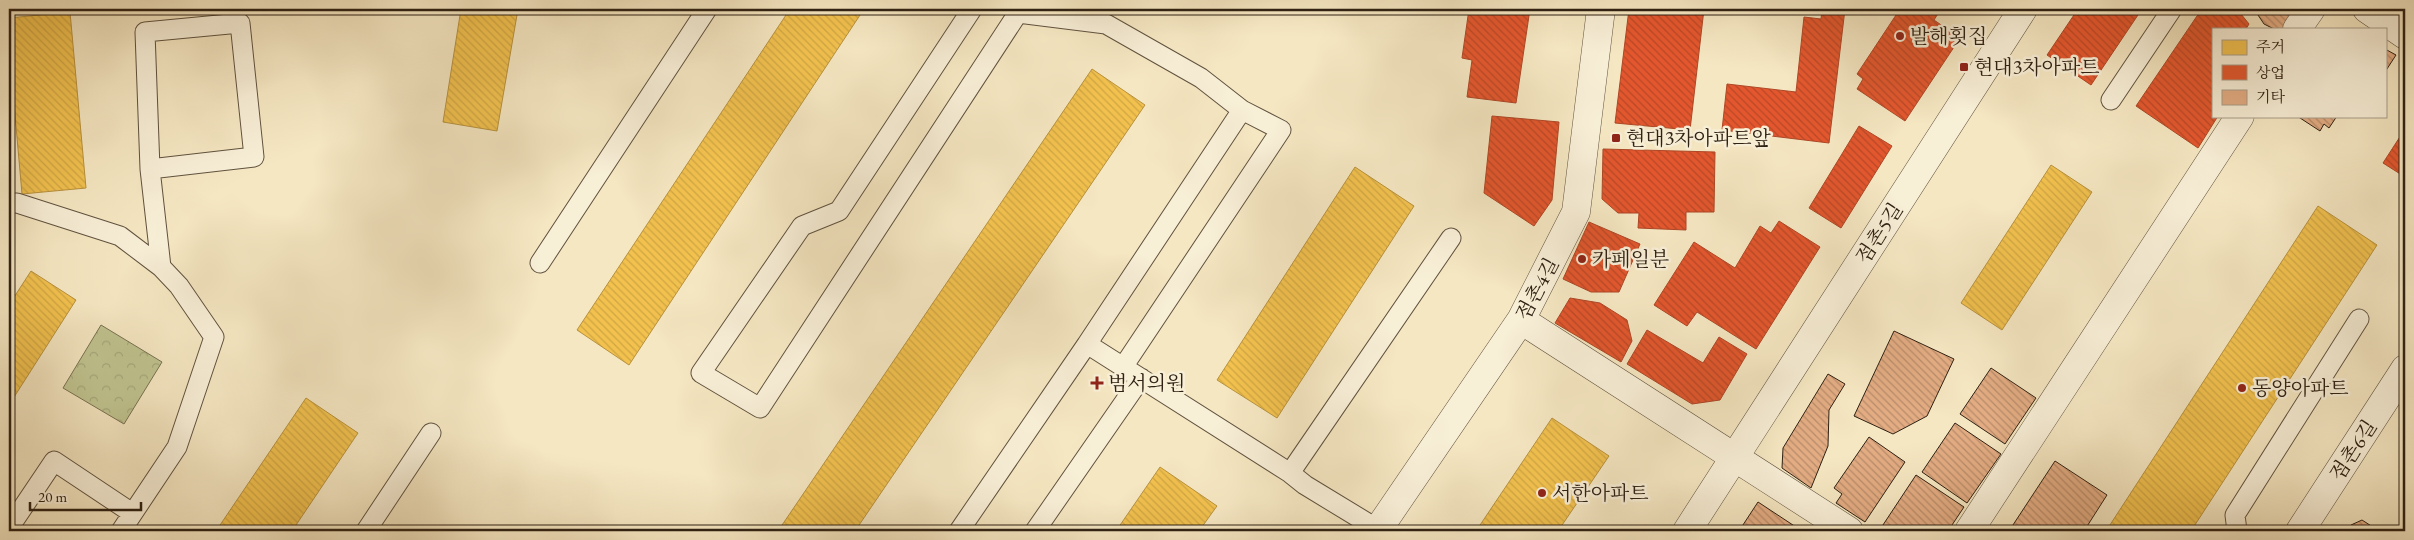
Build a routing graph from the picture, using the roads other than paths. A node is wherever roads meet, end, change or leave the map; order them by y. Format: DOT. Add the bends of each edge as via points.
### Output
graph roads {
  1 [pos="707,9"];
  2 [pos="972,9"];
  3 [pos="1601,9"];
  4 [pos="2023,9"];
  5 [pos="2172,9"];
  6 [pos="2310,9"];
  7 [pos="2367,9"];
  8 [pos="1015,11"];
  9 [pos="2299,28"];
  10 [pos="2405,35"];
  11 [pos="2111,100"];
  12 [pos="1242,110"];
  13 [pos="2239,118"];
  14 [pos="150,169"];
  15 [pos="9,203"];
  16 [pos="1451,238"];
  17 [pos="540,263"];
  18 [pos="162,267"];
  19 [pos="2359,319"];
  20 [pos="1521,320"];
  21 [pos="1087,344"];
  22 [pos="1124,367"];
  23 [pos="2405,369"];
  24 [pos="1141,378"];
  25 [pos="431,433"];
  26 [pos="1734,458"];
  27 [pos="1290,473"];
  28 [pos="132,513"];
  29 [pos="9,528"];
  30 [pos="1378,530"];
  31 [pos="120,531"];
  32 [pos="366,531"];
  33 [pos="958,531"];
  34 [pos="1034,531"];
  35 [pos="1687,531"];
  36 [pos="1849,531"];
  37 [pos="1969,531"];
  38 [pos="2237,531"];
  39 [pos="2300,531"];
  1 -- 17 [label="lane"];
  2 -- 8 [label="lane" via="839,211 802,226 701,372 760,408"];
  3 -- 20 [label="street, 점촌4길" via="1576,212"];
  4 -- 26 [label="street, 점촌5길"];
  5 -- 11 [label="lane"];
  6 -- 9 [label="street"];
  7 -- 10 [label="street"];
  8 -- 12 [label="lane" via="1106,24 1202,78"];
  12 -- 21 [label="lane"];
  12 -- 22 [label="lane" via="1281,130"];
  13 -- 37 [label="street"];
  14 -- 14 [label="lane" via="145,32 240,23 254,157"];
  14 -- 18 [label="lane"];
  15 -- 18 [label="lane" via="120,236"];
  16 -- 27 [label="lane"];
  18 -- 28 [label="lane" via="214,337 177,447"];
  19 -- 38 [label="lane" via="2236,515"];
  20 -- 26 [label="street"];
  20 -- 30 [label="street, 점촌4길"];
  21 -- 22 [label="lane"];
  21 -- 33 [label="lane"];
  22 -- 24 [label="lane"];
  23 -- 39 [label="street, 점촌6길"];
  24 -- 27 [label="lane"];
  24 -- 34 [label="lane"];
  25 -- 32 [label="lane"];
  26 -- 35 [label="street, 점촌5길"];
  26 -- 36 [label="street"];
  27 -- 30 [label="lane"];
  28 -- 29 [label="lane" via="54,461"];
  28 -- 31 [label="lane"];
}
